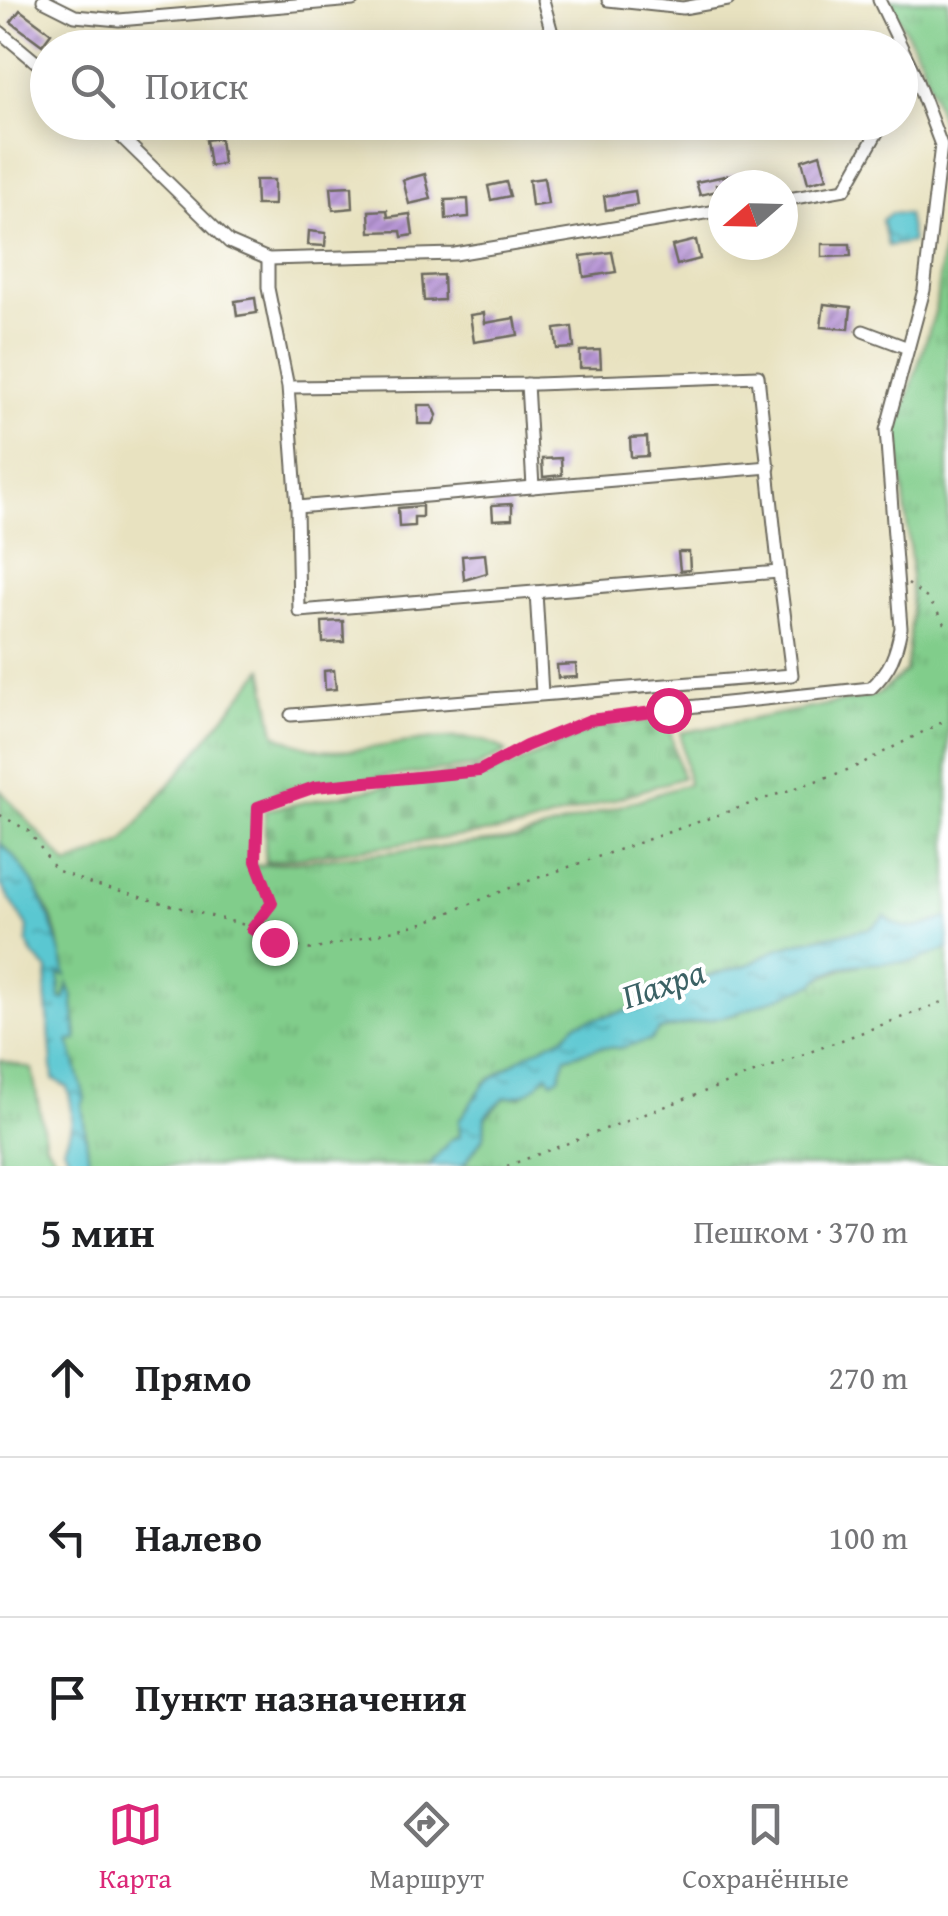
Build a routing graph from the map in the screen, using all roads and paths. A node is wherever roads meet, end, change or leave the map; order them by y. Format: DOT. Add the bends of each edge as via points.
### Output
graph roads {
  1 [pos="44,0"];
  2 [pos="353,0"];
  3 [pos="543,0"];
  4 [pos="608,0"];
  5 [pos="728,0"];
  6 [pos="879,0"];
  7 [pos="551,30"];
  8 [pos="893,30"];
  9 [pos="0,32"];
  10 [pos="30,57"];
  11 [pos="918,84"];
  12 [pos="125,140"];
  13 [pos="874,140"];
  14 [pos="798,197"];
  15 [pos="708,212"];
  16 [pos="268,260"];
  17 [pos="863,331"];
  18 [pos="908,348"];
  19 [pos="527,384"];
  20 [pos="288,387"];
  21 [pos="768,467"];
  22 [pos="532,487"];
  23 [pos="297,507"];
  24 [pos="780,572"];
  25 [pos="898,577"];
  26 [pos="536,592"];
  27 [pos="948,628"];
  28 [pos="542,694"];
  29 [pos="668,710"];
  30 [pos="291,715"];
  31 [pos="948,720"];
  32 [pos="0,815"];
  33 [pos="252,929"];
  34 [pos="948,1000"];
  35 [pos="507,1166"];
  1 -- 2 [label="street" via="75,16 120,20"];
  3 -- 7 [label="street"];
  4 -- 5 [label="street" via="683,8"];
  6 -- 8 [label="street"];
  9 -- 10 [label="street"];
  11 -- 18 [label="street" via="941,145 924,290"];
  12 -- 16 [label="street" via="230,242"];
  13 -- 14 [label="street" via="845,189"];
  15 -- 16 [label="street" via="455,254"];
  16 -- 20 [label="street"];
  17 -- 18 [label="street"];
  18 -- 25 [label="street" via="886,430"];
  19 -- 20 [label="street"];
  19 -- 21 [label="street" via="758,376"];
  19 -- 22 [label="street"];
  20 -- 23 [label="street"];
  21 -- 22 [label="street"];
  21 -- 24 [label="street"];
  22 -- 23 [label="street"];
  23 -- 26 [label="street" via="299,611"];
  24 -- 26 [label="street"];
  24 -- 28 [label="street" via="792,674"];
  25 -- 27 [label="path" via="928,599"];
  25 -- 29 [label="street" via="902,628 895,659 870,688"];
  26 -- 28 [label="street"];
  28 -- 30 [label="street"];
  29 -- 33 [label="path" via="590,720 479,771 315,787 258,807 256,861 272,903"];
  31 -- 33 [label="path" via="853,768 422,923 312,950 274,942"];
  32 -- 33 [label="path" via="30,831 56,870"];
  34 -- 35 [label="path"];
}
